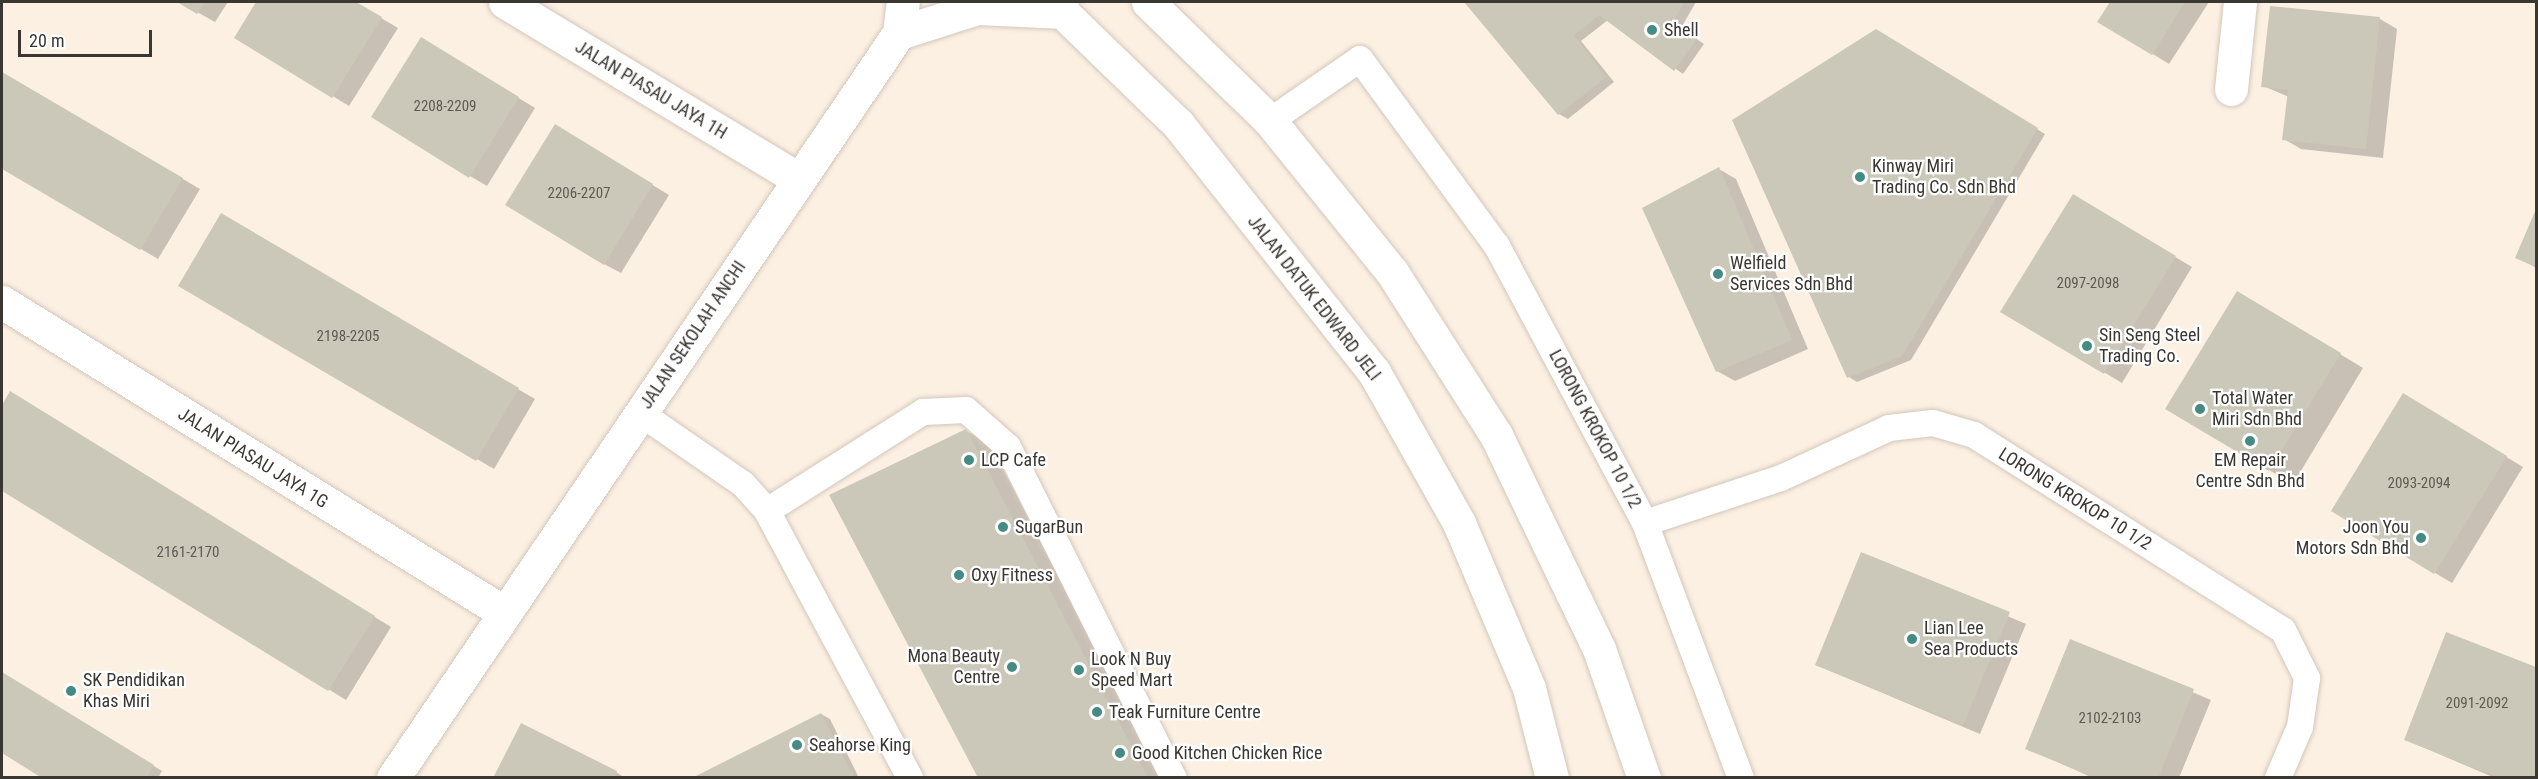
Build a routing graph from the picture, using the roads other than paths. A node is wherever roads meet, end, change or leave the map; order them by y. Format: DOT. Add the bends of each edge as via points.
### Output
graph roads {
  1 [pos="505,2"];
  2 [pos="1148,2"];
  3 [pos="2240,2"];
  4 [pos="1058,7"];
  5 [pos="901,17"];
  6 [pos="2231,89"];
  7 [pos="1270,121"];
  8 [pos="798,179"];
  9 [pos="2,302"];
  10 [pos="640,412"];
  11 [pos="767,511"];
  12 [pos="1646,523"];
  13 [pos="505,613"];
  14 [pos="393,777"];
  15 [pos="910,777"];
  16 [pos="1174,777"];
  17 [pos="1552,777"];
  18 [pos="1644,777"];
  19 [pos="1741,777"];
  20 [pos="2278,777"];
  1 -- 8 [label="street, JALAN PIASAU JAYA 1H"];
  2 -- 7 [label="street"];
  3 -- 6 [label="street"];
  4 -- 5 [label="street, JALAN SEKOLAH ANCHI" via="977,8"];
  4 -- 17 [label="street, JALAN DATUK EDWARD JELI" via="1178,124 1374,372 1459,523 1529,688"];
  5 -- 8 [label="street, JALAN SEKOLAH ANCHI"];
  7 -- 12 [label="lane, LORONG KROKOP 10 1/2" via="1360,59 1497,246"];
  7 -- 18 [label="street" via="1392,272 1496,435 1599,649"];
  8 -- 10 [label="street, JALAN SEKOLAH ANCHI"];
  9 -- 13 [label="street, JALAN PIASAU JAYA 1G"];
  10 -- 11 [label="lane" via="743,484"];
  10 -- 13 [label="street, JALAN SEKOLAH ANCHI"];
  11 -- 15 [label="lane"];
  11 -- 16 [label="lane" via="923,412 966,410 1008,447"];
  12 -- 19 [label="lane"];
  12 -- 20 [label="lane, LORONG KROKOP 10 1/2" via="1781,478 1889,428 1933,423 1974,435 2283,630 2307,678 2300,727"];
  13 -- 14 [label="street, JALAN SEKOLAH ANCHI"];
}
